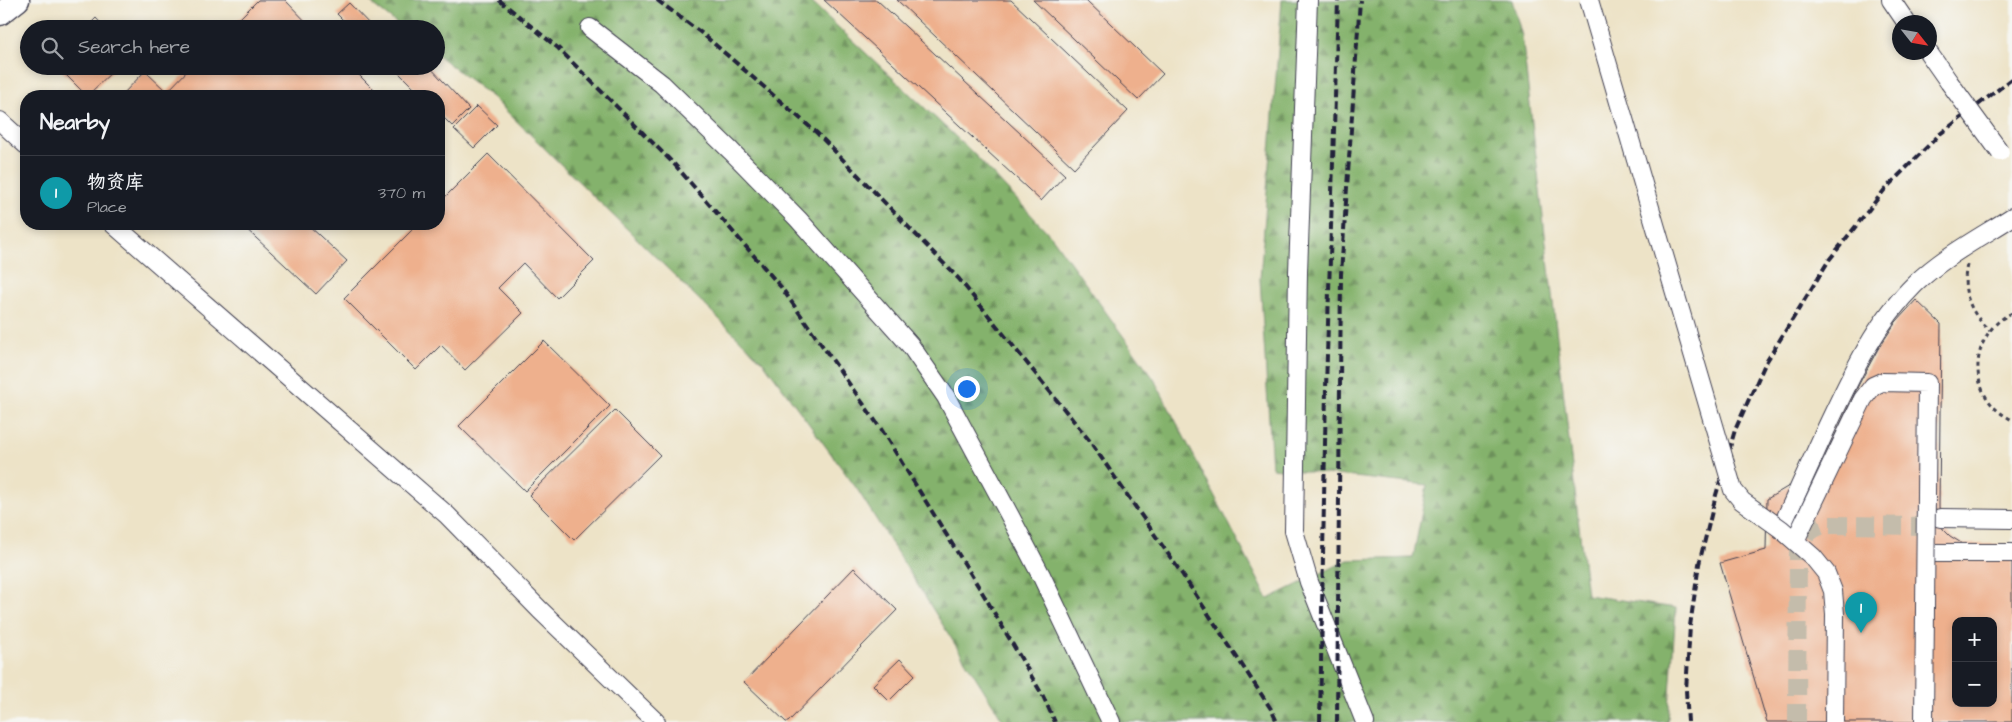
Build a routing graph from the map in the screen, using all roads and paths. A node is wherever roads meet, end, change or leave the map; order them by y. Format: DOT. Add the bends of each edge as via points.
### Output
graph roads {
  1 [pos="18,0"];
  2 [pos="1308,0"];
  3 [pos="1589,0"];
  4 [pos="1891,0"];
  5 [pos="0,14"];
  6 [pos="1901,15"];
  7 [pos="590,28"];
  8 [pos="1934,60"];
  9 [pos="0,121"];
  10 [pos="20,139"];
  11 [pos="2000,152"];
  12 [pos="2012,217"];
  13 [pos="120,230"];
  14 [pos="1968,259"];
  15 [pos="2012,313"];
  16 [pos="1990,331"];
  17 [pos="2012,420"];
  18 [pos="1940,518"];
  19 [pos="2012,519"];
  20 [pos="1781,530"];
  21 [pos="1795,541"];
  22 [pos="1926,553"];
  23 [pos="2012,554"];
  24 [pos="1364,720"];
  25 [pos="656,722"];
  26 [pos="1111,722"];
  27 [pos="1834,722"];
  28 [pos="1924,722"];
  1 -- 5 [label="main road"];
  2 -- 24 [label="street" via="1298,272 1294,531 1309,582"];
  3 -- 20 [label="street, bridge" via="1733,490 1742,501"];
  4 -- 6 [label="street"];
  7 -- 26 [label="street" via="662,84 731,151 798,219 910,345 946,398 1010,516"];
  8 -- 11 [label="street, bridge"];
  9 -- 10 [label="street"];
  12 -- 20 [label="street" via="1944,261 1915,284 1893,309 1847,383"];
  13 -- 25 [label="street" via="447,515"];
  14 -- 16 [label="path" via="1967,296 1975,315"];
  15 -- 16 [label="path"];
  16 -- 17 [label="path" via="1979,355 1978,377 1993,407"];
  18 -- 19 [label="street"];
  20 -- 21 [label="street, bridge"];
  21 -- 22 [label="street, bridge" via="1863,398 1873,386 1882,382 1928,383"];
  21 -- 27 [label="street, bridge" via="1826,573 1833,591"];
  22 -- 23 [label="street"];
  22 -- 28 [label="street, bridge"];
}
